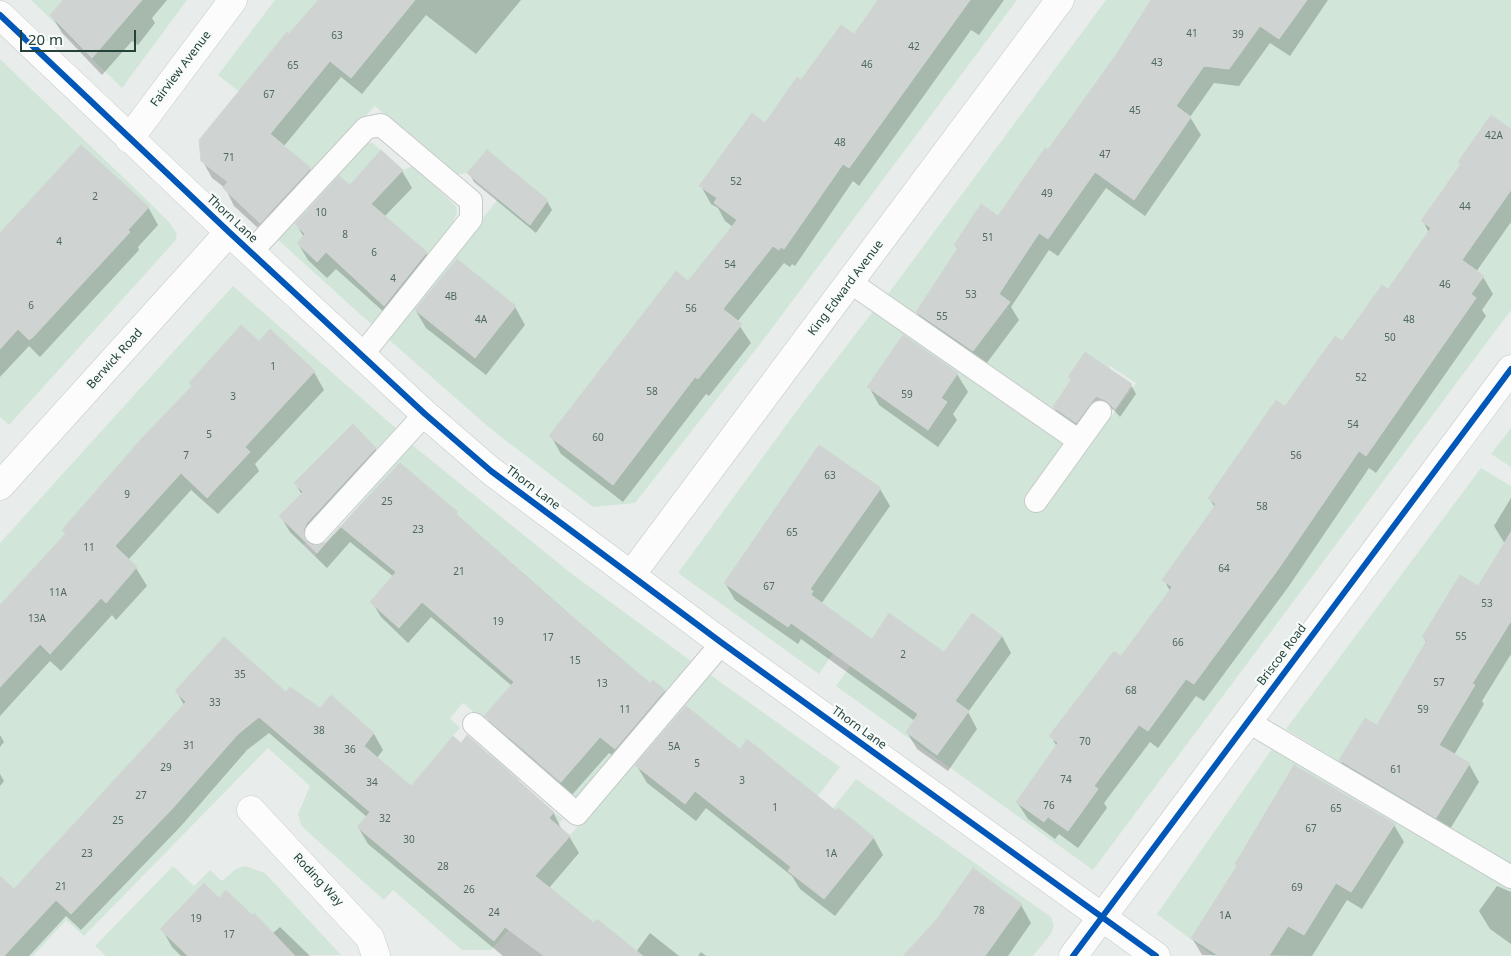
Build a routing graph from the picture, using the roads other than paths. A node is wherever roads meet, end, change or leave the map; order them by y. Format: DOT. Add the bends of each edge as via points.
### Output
graph roads {
  1 [pos="233,0"];
  2 [pos="1060,0"];
  3 [pos="0,15"];
  4 [pos="129,138"];
  5 [pos="229,232"];
  6 [pos="251,252"];
  7 [pos="850,282"];
  8 [pos="362,355"];
  9 [pos="1511,368"];
  10 [pos="1100,412"];
  11 [pos="425,414"];
  12 [pos="1079,441"];
  13 [pos="0,486"];
  14 [pos="1036,501"];
  15 [pos="316,533"];
  16 [pos="631,575"];
  17 [pos="722,643"];
  18 [pos="1247,722"];
  19 [pos="474,724"];
  20 [pos="251,810"];
  21 [pos="1511,877"];
  22 [pos="1103,918"];
  23 [pos="376,956"];
  24 [pos="1073,956"];
  25 [pos="1156,956"];
  1 -- 4 [label="street, Fairview Avenue"];
  2 -- 7 [label="street, King Edward Avenue"];
  3 -- 4 [label="street, Thorn Lane"];
  4 -- 5 [label="street, Thorn Lane"];
  5 -- 6 [label="street, Thorn Lane"];
  5 -- 13 [label="street, Berwick Road"];
  6 -- 8 [label="street, Thorn Lane"];
  6 -- 8 [label="lane" via="366,128 381,125 471,201 471,219"];
  7 -- 12 [label="lane"];
  7 -- 16 [label="street, King Edward Avenue"];
  8 -- 11 [label="street, Thorn Lane"];
  9 -- 18 [label="street, Briscoe Road"];
  10 -- 12 [label="lane"];
  11 -- 15 [label="lane"];
  11 -- 16 [label="street, Thorn Lane" via="491,471"];
  12 -- 14 [label="lane"];
  16 -- 17 [label="street, Thorn Lane"];
  17 -- 19 [label="lane" via="577,814"];
  17 -- 22 [label="street, Thorn Lane"];
  18 -- 21 [label="lane"];
  18 -- 22 [label="street, Briscoe Road"];
  20 -- 23 [label="street, Roding Way" via="370,938"];
  22 -- 24 [label="street, Briscoe Road"];
  22 -- 25 [label="street, Thorn Lane"];
}
